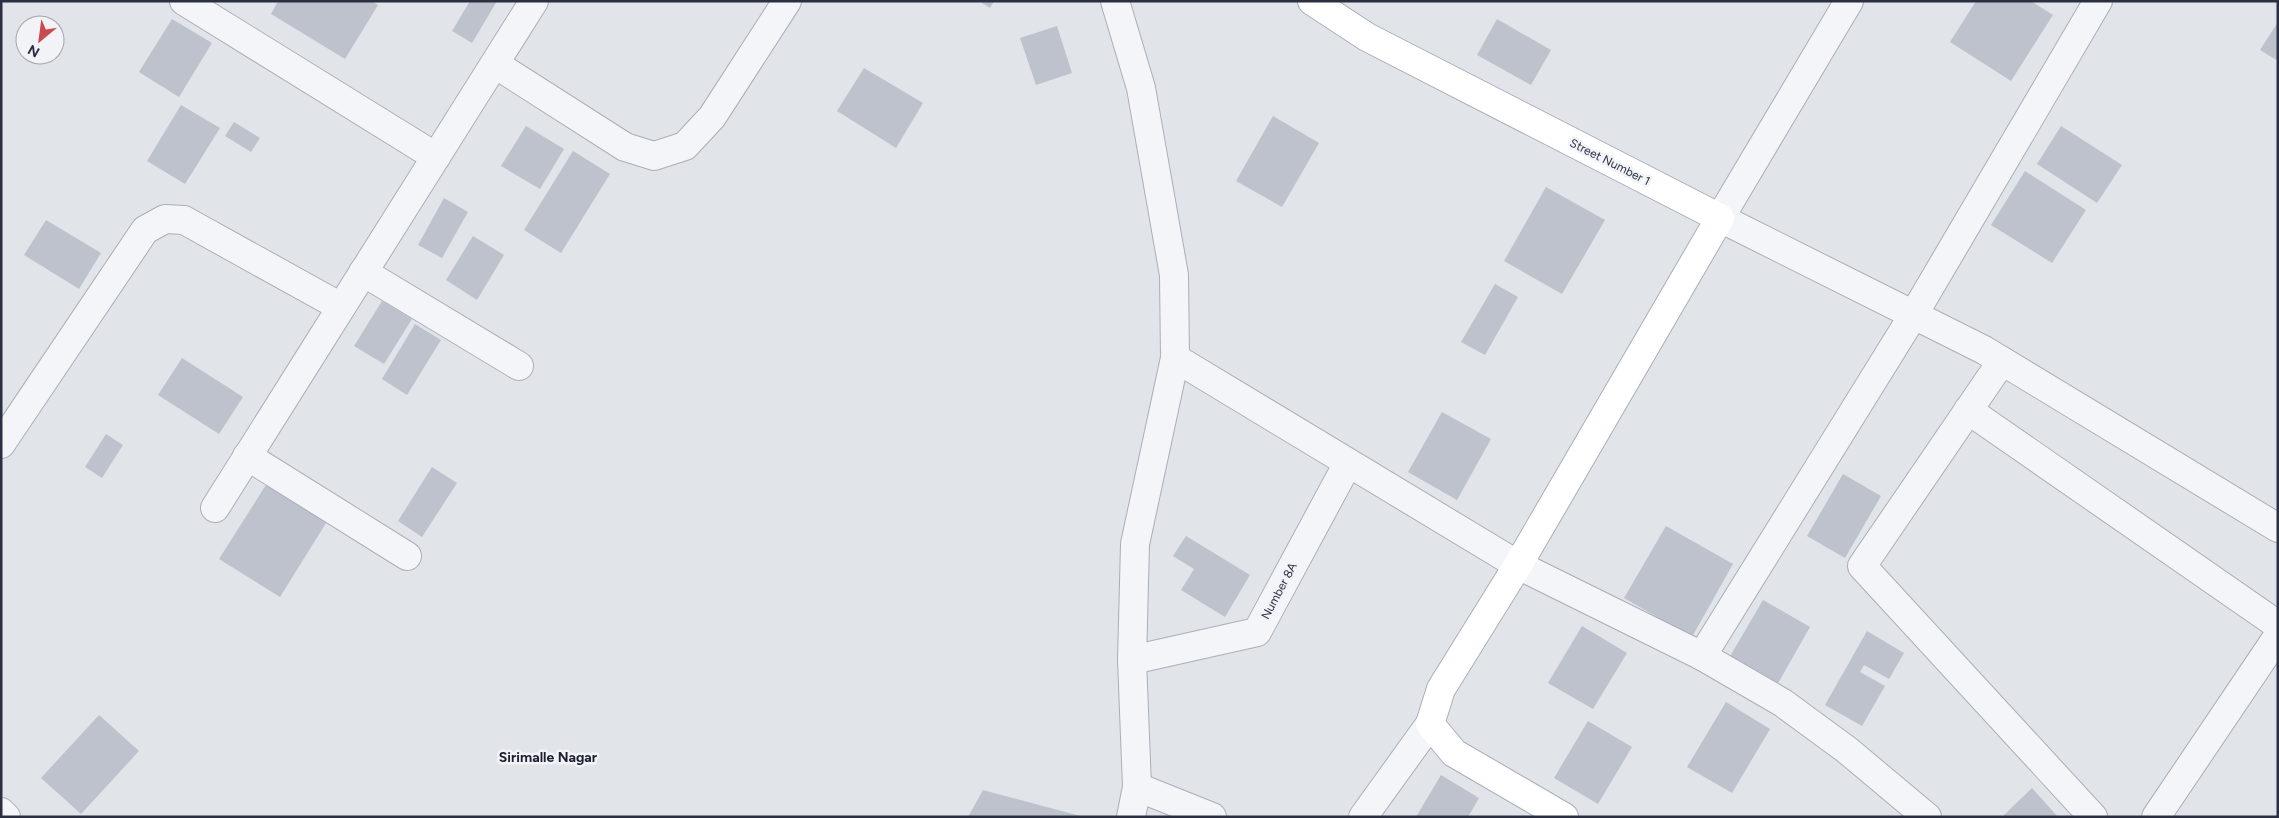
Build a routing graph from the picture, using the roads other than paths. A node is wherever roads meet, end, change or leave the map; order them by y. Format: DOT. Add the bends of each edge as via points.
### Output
graph roads {
  1 [pos="184,1"];
  2 [pos="534,1"];
  3 [pos="787,1"];
  4 [pos="1115,1"];
  5 [pos="1312,1"];
  6 [pos="1848,1"];
  7 [pos="2098,1"];
  8 [pos="224,11"];
  9 [pos="494,64"];
  10 [pos="436,157"];
  11 [pos="1720,218"];
  12 [pos="363,272"];
  13 [pos="341,307"];
  14 [pos="1914,314"];
  15 [pos="1175,358"];
  16 [pos="2002,361"];
  17 [pos="519,366"];
  18 [pos="1968,410"];
  19 [pos="1,444"];
  20 [pos="247,456"];
  21 [pos="1348,463"];
  22 [pos="215,508"];
  23 [pos="2278,528"];
  24 [pos="407,556"];
  25 [pos="1518,565"];
  26 [pos="2278,625"];
  27 [pos="2278,636"];
  28 [pos="1702,656"];
  29 [pos="1132,660"];
  30 [pos="1430,724"];
  31 [pos="1137,787"];
  32 [pos="1,812"];
  33 [pos="6,817"];
  34 [pos="1132,817"];
  35 [pos="1212,817"];
  36 [pos="1363,817"];
  37 [pos="1564,817"];
  38 [pos="1927,817"];
  39 [pos="2092,817"];
  40 [pos="2156,817"];
  1 -- 8 [label="street"];
  2 -- 9 [label="street"];
  3 -- 9 [label="street" via="712,117 685,146 654,156 625,147"];
  4 -- 15 [label="street" via="1141,88 1174,275"];
  5 -- 11 [label="street, Street Number 1" via="1367,37"];
  6 -- 11 [label="street"];
  7 -- 14 [label="street"];
  8 -- 10 [label="street"];
  9 -- 10 [label="street"];
  10 -- 12 [label="street"];
  11 -- 14 [label="street, Street Number 1"];
  11 -- 25 [label="street"];
  12 -- 13 [label="street"];
  12 -- 17 [label="street"];
  13 -- 19 [label="street" via="184,220 165,219 145,230"];
  13 -- 20 [label="street"];
  14 -- 16 [label="street, Street Number 1"];
  14 -- 28 [label="street"];
  15 -- 21 [label="street"];
  15 -- 29 [label="street" via="1135,544"];
  16 -- 18 [label="street"];
  16 -- 23 [label="street, Street Number 1"];
  18 -- 26 [label="street"];
  18 -- 39 [label="street" via="1862,566"];
  20 -- 22 [label="street"];
  20 -- 24 [label="street"];
  21 -- 25 [label="street"];
  21 -- 29 [label="street, Number 8A" via="1257,632"];
  25 -- 28 [label="street"];
  25 -- 30 [label="street" via="1441,689"];
  27 -- 40 [label="street"];
  28 -- 38 [label="street" via="1783,703 1847,750"];
  29 -- 31 [label="street"];
  30 -- 36 [label="street"];
  30 -- 37 [label="street" via="1454,753"];
  31 -- 34 [label="street"];
  31 -- 35 [label="street"];
  32 -- 33 [label="street"];
}
